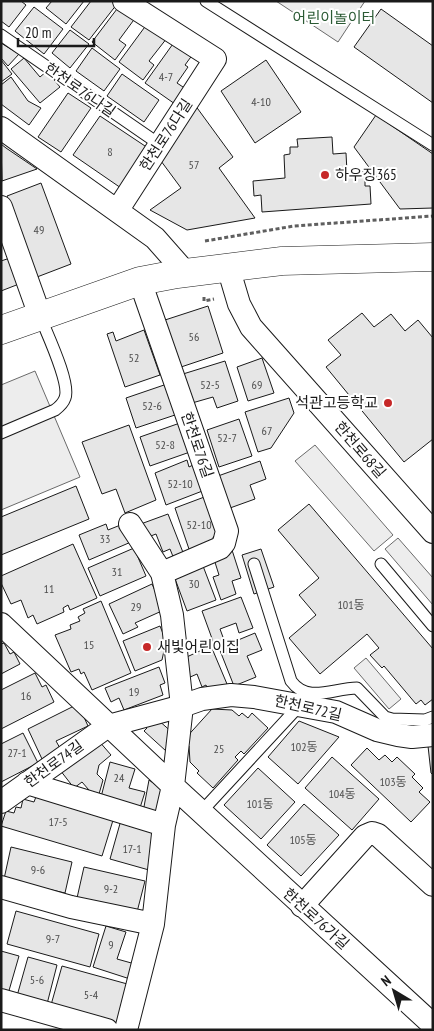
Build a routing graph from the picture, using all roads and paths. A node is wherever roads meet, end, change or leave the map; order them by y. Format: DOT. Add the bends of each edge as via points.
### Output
graph roads {
  1 [pos="124,1"];
  2 [pos="206,1"];
  3 [pos="1,35"];
  4 [pos="1,128"];
  5 [pos="159,144"];
  6 [pos="433,145"];
  7 [pos="1,207"];
  8 [pos="117,211"];
  9 [pos="433,257"];
  10 [pos="228,267"];
  11 [pos="185,272"];
  12 [pos="140,282"];
  13 [pos="40,316"];
  14 [pos="1,330"];
  15 [pos="1,433"];
  16 [pos="130,524"];
  17 [pos="433,532"];
  18 [pos="254,564"];
  19 [pos="381,564"];
  20 [pos="162,573"];
  21 [pos="1,624"];
  22 [pos="433,626"];
  23 [pos="301,704"];
  24 [pos="182,706"];
  25 [pos="433,717"];
  26 [pos="108,726"];
  27 [pos="433,735"];
  28 [pos="27,783"];
  29 [pos="173,786"];
  30 [pos="1,802"];
  31 [pos="201,812"];
  32 [pos="164,824"];
  33 [pos="433,885"];
  34 [pos="1,887"];
  35 [pos="302,906"];
  36 [pos="153,924"];
  37 [pos="1,1000"];
  38 [pos="433,1025"];
  39 [pos="107,1030"];
  40 [pos="126,1030"];
  1 -- 5 [label="street, 한천로76다길" via="215,59"];
  2 -- 6 [label="lane"];
  3 -- 5 [label="lane, 한천로76나길"];
  4 -- 8 [label="street"];
  5 -- 8 [label="street, 한천로76다길"];
  7 -- 13 [label="street"];
  8 -- 11 [label="street" via="154,238"];
  9 -- 10 [label="street" via="282,261"];
  10 -- 11 [label="street"];
  10 -- 17 [label="street, 한천로68길" via="239,304 251,327"];
  11 -- 12 [label="street"];
  12 -- 13 [label="street"];
  12 -- 20 [label="street, 한천로76길" via="227,531 220,548"];
  13 -- 14 [label="street"];
  13 -- 15 [label="lane" via="64,378 66,397 54,410"];
  16 -- 20 [label="street"];
  18 -- 25 [label="lane" via="291,680 300,691 308,694 357,688 385,717 425,720"];
  19 -- 22 [label="lane"];
  20 -- 24 [label="street" via="172,615"];
  21 -- 26 [label="street, 한천로76가길"];
  23 -- 24 [label="street, 한천로72길" via="230,695"];
  23 -- 27 [label="street, 한천로72길" via="336,712 377,730 398,735"];
  23 -- 31 [label="lane"];
  24 -- 26 [label="street"];
  24 -- 29 [label="street"];
  26 -- 28 [label="street, 한천로74길"];
  26 -- 29 [label="street, 한천로76가길"];
  28 -- 30 [label="street, 한천로74길"];
  28 -- 32 [label="street"];
  29 -- 31 [label="street, 한천로76가길"];
  29 -- 32 [label="street"];
  31 -- 35 [label="street, 한천로76가길"];
  32 -- 36 [label="street"];
  33 -- 35 [label="street" via="372,833 365,836"];
  34 -- 36 [label="street" via="71,907"];
  35 -- 38 [label="street, 한천로76가길"];
  36 -- 40 [label="street"];
  37 -- 39 [label="street"];
}
